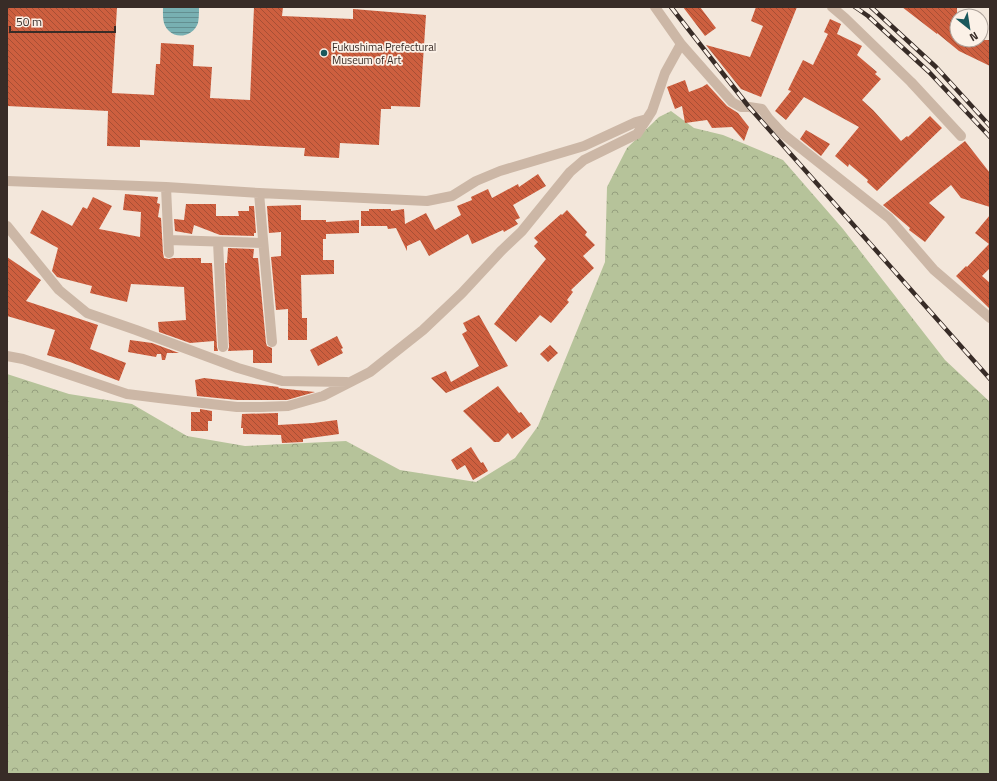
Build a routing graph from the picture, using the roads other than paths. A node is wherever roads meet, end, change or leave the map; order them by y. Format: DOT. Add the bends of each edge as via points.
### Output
graph roads {
  1 [pos="655,7"];
  2 [pos="832,7"];
  3 [pos="681,44"];
  4 [pos="647,119"];
  5 [pos="961,136"];
  6 [pos="7,181"];
  7 [pos="166,187"];
  8 [pos="258,193"];
  9 [pos="7,226"];
  10 [pos="169,240"];
  11 [pos="218,242"];
  12 [pos="263,243"];
  13 [pos="169,253"];
  14 [pos="990,318"];
  15 [pos="272,342"];
  16 [pos="223,347"];
  17 [pos="7,356"];
  18 [pos="348,382"];
  1 -- 3 [label="street"];
  2 -- 5 [label="street" via="911,82"];
  3 -- 4 [label="street" via="665,73"];
  3 -- 14 [label="street" via="732,102 741,107 762,109 783,134 889,218 934,270"];
  4 -- 8 [label="street" via="584,146 500,171 476,181 452,196 427,201"];
  4 -- 18 [label="street" via="637,134 584,160 570,172 522,231 423,330 370,372"];
  6 -- 7 [label="street"];
  7 -- 8 [label="street"];
  7 -- 10 [label="street"];
  8 -- 12 [label="street"];
  9 -- 18 [label="street" via="59,290 87,313 238,368 282,381"];
  10 -- 11 [label="street"];
  10 -- 13 [label="street"];
  11 -- 12 [label="street"];
  11 -- 16 [label="street"];
  12 -- 15 [label="street"];
  17 -- 18 [label="street" via="127,394 237,407 288,406 323,396"];
}
